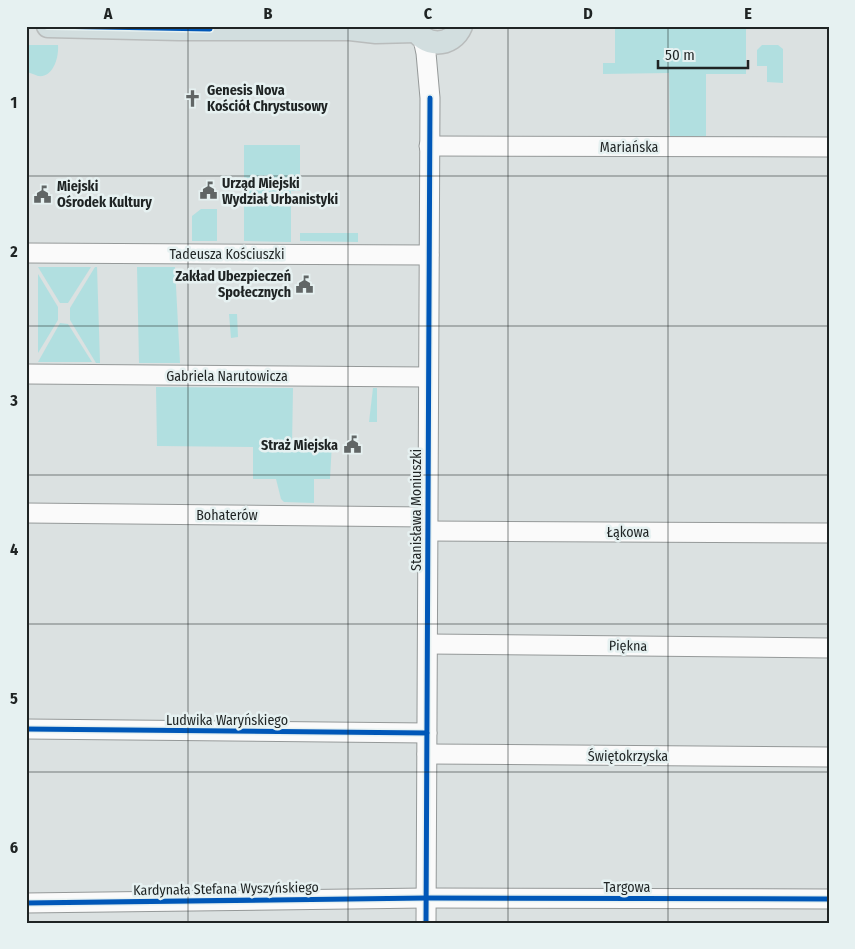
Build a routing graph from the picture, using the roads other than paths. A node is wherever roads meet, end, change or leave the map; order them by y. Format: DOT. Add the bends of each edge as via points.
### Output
graph roads {
  1 [pos="48,26"];
  2 [pos="79,27"];
  3 [pos="354,28"];
  4 [pos="418,32"];
  5 [pos="456,33"];
  6 [pos="430,98"];
  7 [pos="429,146"];
  8 [pos="829,148"];
  9 [pos="26,253"];
  10 [pos="429,255"];
  11 [pos="26,374"];
  12 [pos="428,377"];
  13 [pos="26,513"];
  14 [pos="428,524"];
  15 [pos="829,533"];
  16 [pos="428,644"];
  17 [pos="829,648"];
  18 [pos="26,730"];
  19 [pos="427,733"];
  20 [pos="427,754"];
  21 [pos="829,757"];
  22 [pos="426,898"];
  23 [pos="829,899"];
  24 [pos="26,903"];
  25 [pos="426,923"];
  1 -- 2 [label="main road"];
  2 -- 3 [label="main road"];
  3 -- 4 [label="main road" via="376,32"];
  4 -- 5 [label="main road" via="436,43"];
  4 -- 6 [label="street, Stanisława Moniuszki" via="426,53"];
  5 -- 6 [label="street, Stanisława Moniuszki" via="443,49"];
  6 -- 7 [label="street, Stanisława Moniuszki"];
  7 -- 8 [label="street, Mariańska"];
  7 -- 10 [label="street, Stanisława Moniuszki"];
  9 -- 10 [label="street, Tadeusza Kościuszki"];
  10 -- 12 [label="street, Stanisława Moniuszki"];
  11 -- 12 [label="street, Gabriela Narutowicza"];
  12 -- 14 [label="street, Stanisława Moniuszki"];
  13 -- 14 [label="street, Bohaterów"];
  14 -- 15 [label="street, Łąkowa"];
  14 -- 16 [label="street, Stanisława Moniuszki"];
  16 -- 17 [label="street, Piękna"];
  16 -- 19 [label="street, Stanisława Moniuszki"];
  18 -- 19 [label="street, Ludwika Waryńskiego"];
  19 -- 20 [label="street, Stanisława Moniuszki"];
  20 -- 21 [label="street, Świętokrzyska"];
  20 -- 22 [label="street, Stanisława Moniuszki"];
  22 -- 23 [label="street, Targowa"];
  22 -- 24 [label="street, Kardynała Stefana Wyszyńskiego"];
  22 -- 25 [label="street, Stanisława Moniuszki"];
}
